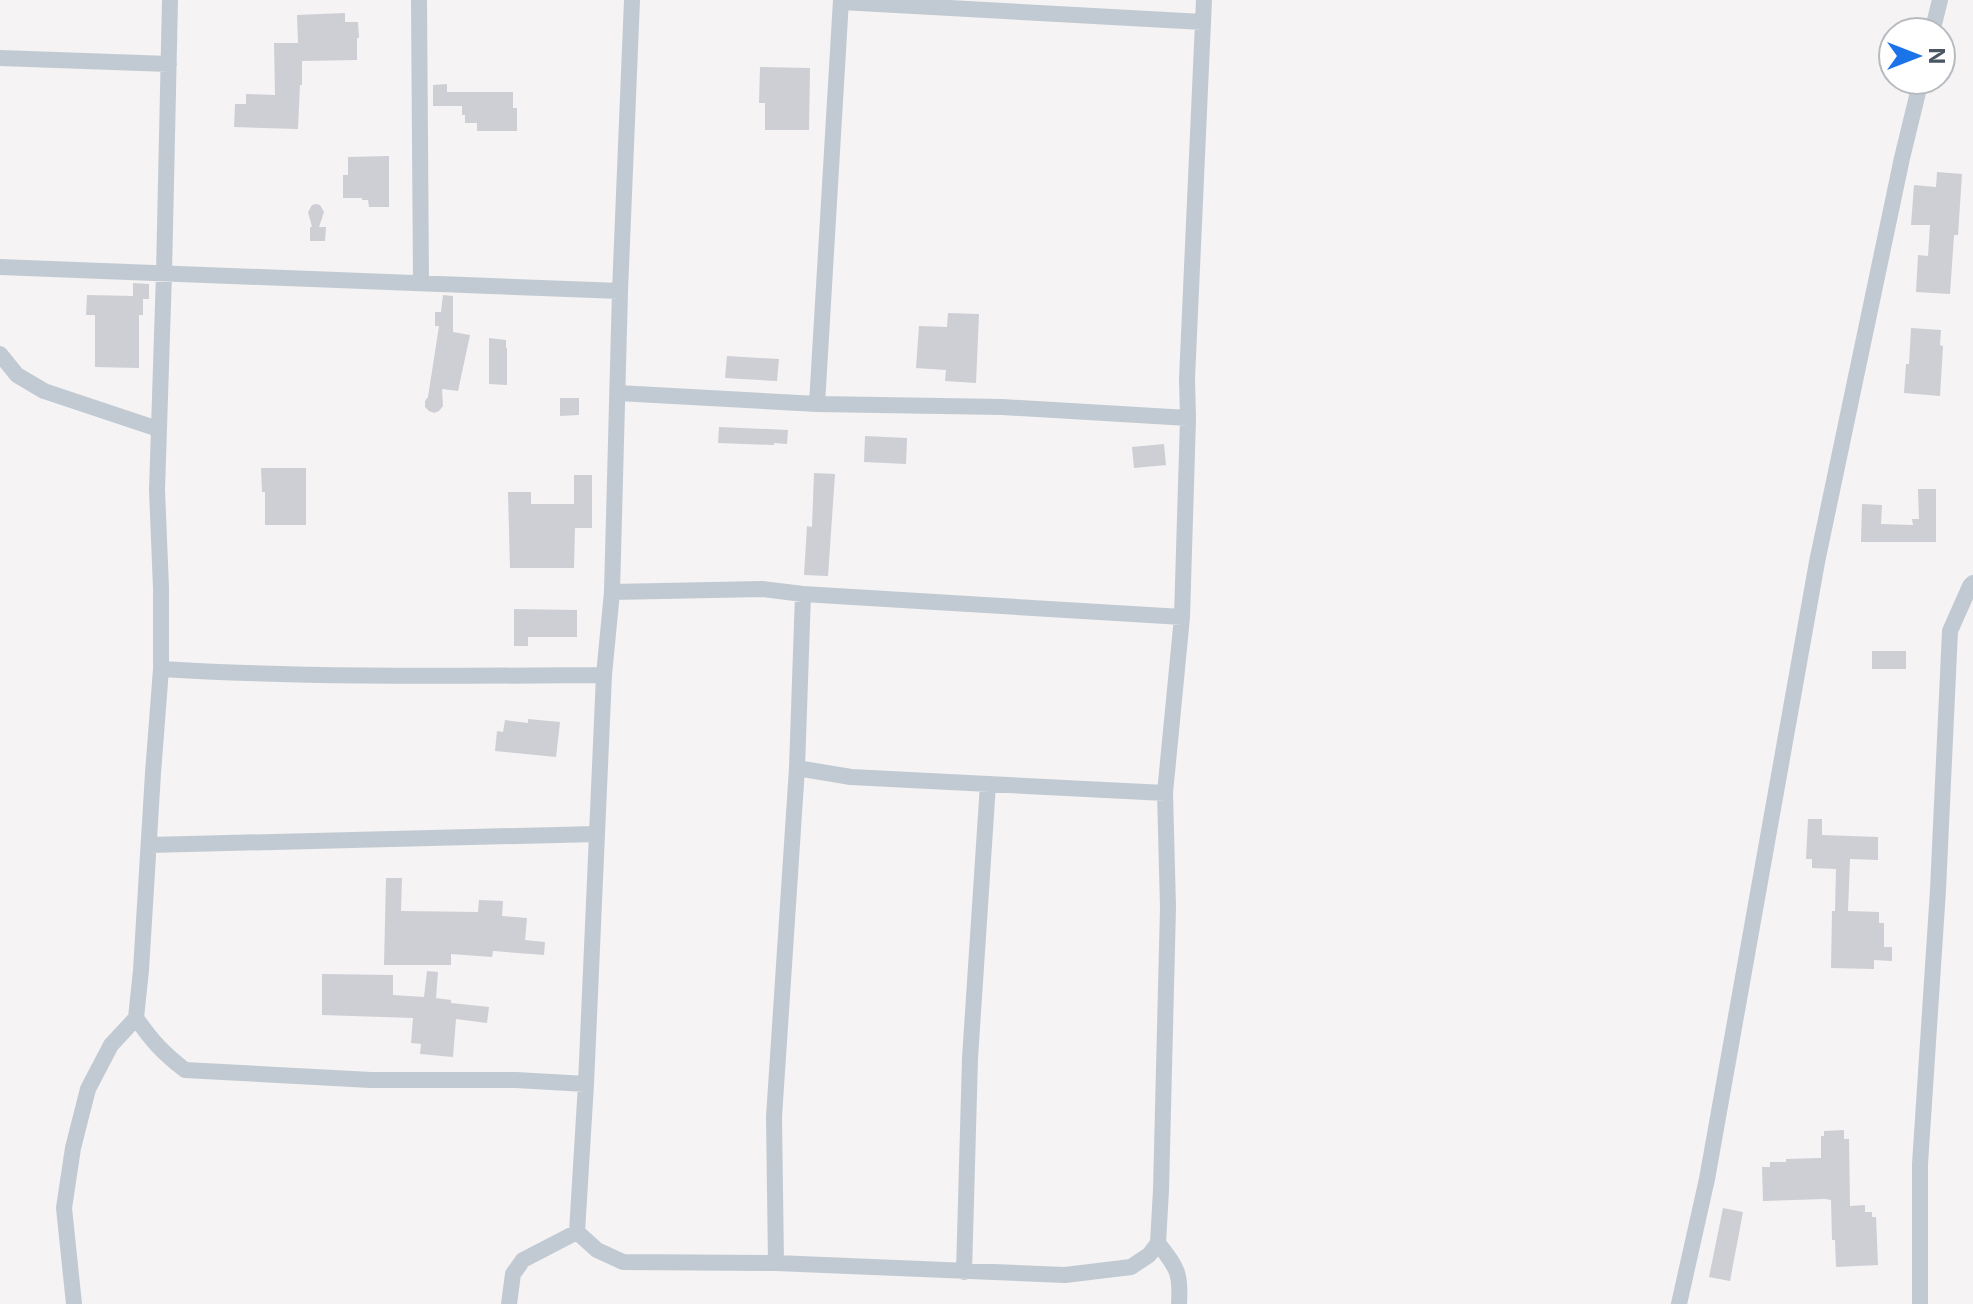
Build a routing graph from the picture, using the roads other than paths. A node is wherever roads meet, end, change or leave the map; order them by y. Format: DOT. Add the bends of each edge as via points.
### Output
graph roads {
  1 [pos="170,0"];
  2 [pos="419,0"];
  3 [pos="632,0"];
  4 [pos="1204,0"];
  5 [pos="841,1"];
  6 [pos="1203,22"];
  7 [pos="0,58"];
  8 [pos="169,64"];
  9 [pos="1917,96"];
  10 [pos="0,267"];
  11 [pos="164,273"];
  12 [pos="421,282"];
  13 [pos="620,291"];
  14 [pos="0,354"];
  15 [pos="618,393"];
  16 [pos="817,404"];
  17 [pos="1188,418"];
  18 [pos="158,429"];
  19 [pos="1973,583"];
  20 [pos="612,592"];
  21 [pos="803,594"];
  22 [pos="1182,617"];
  23 [pos="161,669"];
  24 [pos="604,675"];
  25 [pos="797,768"];
  26 [pos="988,784"];
  27 [pos="1165,793"];
  28 [pos="596,834"];
  29 [pos="149,845"];
  30 [pos="136,1018"];
  31 [pos="586,1084"];
  32 [pos="577,1232"];
  33 [pos="1158,1243"];
  34 [pos="776,1263"];
  35 [pos="964,1272"];
  36 [pos="74,1304"];
  37 [pos="509,1304"];
  38 [pos="1179,1304"];
  39 [pos="1679,1304"];
  40 [pos="1920,1304"];
  1 -- 8 [label="street"];
  2 -- 12 [label="street"];
  3 -- 13 [label="street"];
  4 -- 6 [label="street"];
  5 -- 6 [label="street"];
  5 -- 16 [label="street"];
  6 -- 17 [label="street"];
  7 -- 8 [label="street"];
  8 -- 11 [label="street"];
  9 -- 39 [label="street" via="1817,562 1707,1179"];
  10 -- 11 [label="street"];
  11 -- 12 [label="street"];
  11 -- 18 [label="street"];
  12 -- 13 [label="street"];
  13 -- 15 [label="street"];
  14 -- 18 [label="street" via="17,375 44,391"];
  15 -- 16 [label="street"];
  15 -- 20 [label="street"];
  16 -- 17 [label="street"];
  17 -- 22 [label="street"];
  18 -- 23 [label="street"];
  19 -- 40 [label="street" via="1950,631 1920,1164"];
  20 -- 21 [label="street" via="762,589"];
  20 -- 24 [label="street"];
  21 -- 22 [label="street"];
  21 -- 25 [label="street"];
  22 -- 27 [label="street"];
  23 -- 24 [label="street" via="402,677"];
  23 -- 29 [label="street"];
  24 -- 28 [label="street"];
  25 -- 26 [label="street" via="851,777"];
  25 -- 34 [label="street" via="774,1117"];
  26 -- 27 [label="street"];
  26 -- 35 [label="street" via="970,1058"];
  27 -- 33 [label="street" via="1168,907"];
  28 -- 29 [label="street"];
  28 -- 31 [label="street"];
  29 -- 30 [label="street"];
  30 -- 31 [label="street" via="164,1054 185,1070"];
  30 -- 36 [label="street" via="111,1045 88,1089 73,1148 64,1208"];
  31 -- 32 [label="street"];
  32 -- 34 [label="street" via="597,1250 623,1262"];
  32 -- 37 [label="street" via="523,1260 513,1274"];
  33 -- 35 [label="street" via="1131,1267 1065,1275"];
  33 -- 38 [label="street" via="1175,1266"];
  34 -- 35 [label="street"];
}
